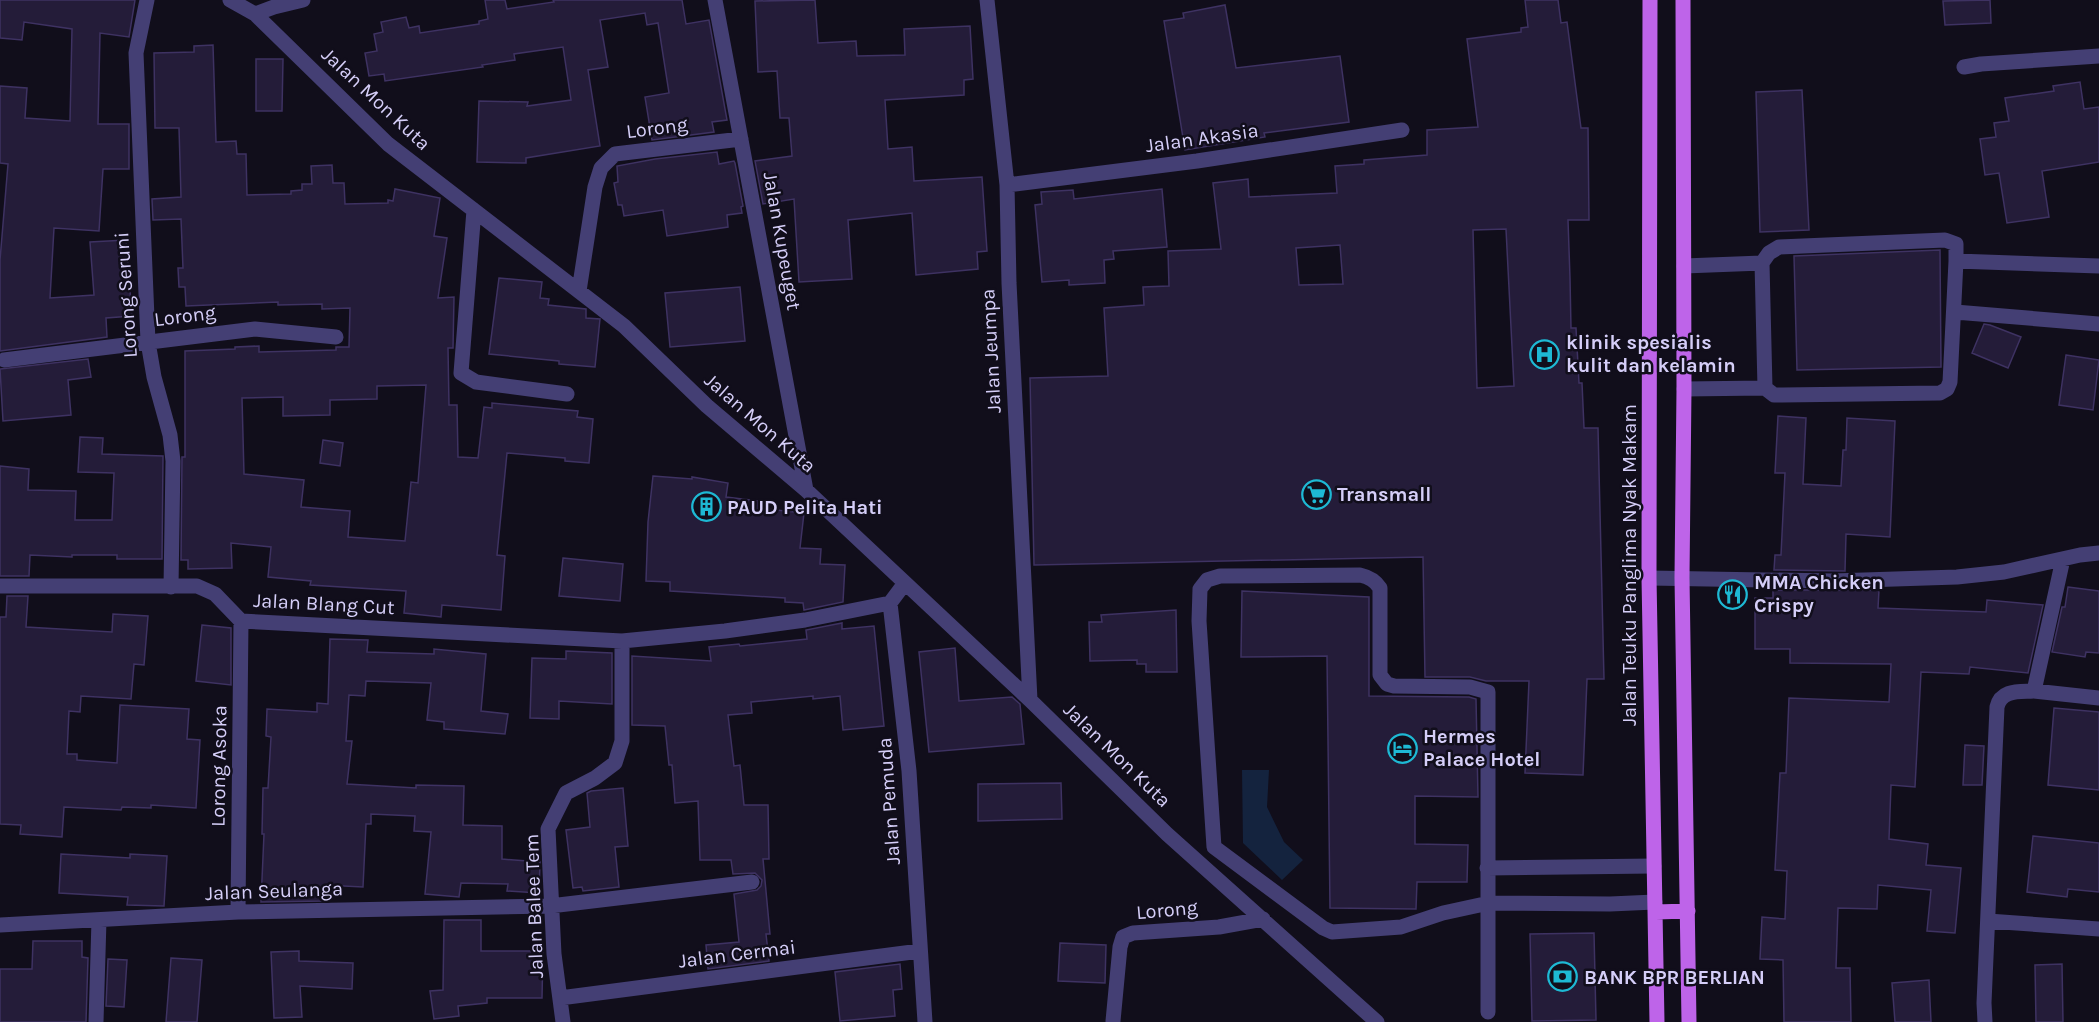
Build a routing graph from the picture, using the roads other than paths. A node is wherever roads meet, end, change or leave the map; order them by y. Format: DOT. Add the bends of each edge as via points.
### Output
graph roads {
  1 [pos="147,0"];
  2 [pos="230,0"];
  3 [pos="303,0"];
  4 [pos="715,0"];
  5 [pos="987,0"];
  6 [pos="1650,0"];
  7 [pos="1683,0"];
  8 [pos="264,8"];
  9 [pos="2099,56"];
  10 [pos="1964,67"];
  11 [pos="1402,130"];
  12 [pos="741,139"];
  13 [pos="1007,185"];
  14 [pos="474,210"];
  15 [pos="1956,261"];
  16 [pos="1762,262"];
  17 [pos="1684,266"];
  18 [pos="2099,266"];
  19 [pos="579,291"];
  20 [pos="1955,312"];
  21 [pos="2099,324"];
  22 [pos="336,337"];
  23 [pos="148,342"];
  24 [pos="4,360"];
  25 [pos="1765,388"];
  26 [pos="1684,389"];
  27 [pos="567,394"];
  28 [pos="806,490"];
  29 [pos="2099,553"];
  30 [pos="2063,559"];
  31 [pos="1649,578"];
  32 [pos="1682,578"];
  33 [pos="905,583"];
  34 [pos="0,586"];
  35 [pos="171,586"];
  36 [pos="890,603"];
  37 [pos="241,621"];
  38 [pos="622,641"];
  39 [pos="2034,692"];
  40 [pos="2099,698"];
  41 [pos="1030,700"];
  42 [pos="1654,866"];
  43 [pos="1487,868"];
  44 [pos="752,882"];
  45 [pos="1489,903"];
  46 [pos="550,906"];
  47 [pos="1655,907"];
  48 [pos="1688,911"];
  49 [pos="238,912"];
  50 [pos="99,920"];
  51 [pos="1263,920"];
  52 [pos="1988,921"];
  53 [pos="0,925"];
  54 [pos="2099,929"];
  55 [pos="920,951"];
  56 [pos="560,998"];
  57 [pos="1488,1012"];
  58 [pos="1113,1021"];
  59 [pos="96,1022"];
  60 [pos="563,1022"];
  61 [pos="925,1022"];
  62 [pos="1377,1022"];
  63 [pos="1656,1022"];
  64 [pos="1689,1022"];
  65 [pos="1985,1022"];
  1 -- 23 [label="street, Lorong Seruni" via="136,53"];
  2 -- 8 [label="street, Jalan Mon Kuta"];
  3 -- 8 [label="street"];
  4 -- 12 [label="street, Jalan Kupeuget"];
  5 -- 13 [label="street, Jalan Jeumpa"];
  6 -- 31 [label="main road, Jalan Teuku Panglima Nyak Makam"];
  7 -- 17 [label="main road"];
  8 -- 14 [label="street, Jalan Mon Kuta" via="388,144"];
  9 -- 10 [label="street"];
  11 -- 13 [label="street, Jalan Akasia"];
  12 -- 19 [label="street, Lorong" via="615,154 601,168 595,186"];
  12 -- 28 [label="street, Jalan Kupeuget"];
  13 -- 41 [label="street, Jalan Jeumpa"];
  14 -- 19 [label="street, Jalan Mon Kuta"];
  14 -- 27 [label="street" via="461,373 477,382"];
  15 -- 16 [label="street" via="1956,244 1945,240 1779,247"];
  15 -- 18 [label="street"];
  15 -- 20 [label="street"];
  16 -- 17 [label="street"];
  16 -- 25 [label="street"];
  17 -- 26 [label="main road"];
  19 -- 28 [label="street, Jalan Mon Kuta" via="624,326 707,406"];
  20 -- 21 [label="street"];
  20 -- 25 [label="street" via="1950,382 1940,393 1774,395"];
  22 -- 23 [label="street, Lorong" via="255,329"];
  23 -- 24 [label="street, Lorong"];
  23 -- 35 [label="street, Lorong Seruni" via="173,461"];
  25 -- 26 [label="street"];
  26 -- 32 [label="main road"];
  28 -- 33 [label="street, Jalan Mon Kuta"];
  29 -- 30 [label="street"];
  30 -- 32 [label="street" via="2004,573 1958,577 1833,581"];
  30 -- 39 [label="street"];
  31 -- 32 [label="street"];
  31 -- 42 [label="main road, Jalan Teuku Panglima Nyak Makam"];
  32 -- 48 [label="main road"];
  33 -- 36 [label="street"];
  33 -- 41 [label="street, Jalan Mon Kuta"];
  34 -- 35 [label="street, Jalan Blang Cut"];
  35 -- 37 [label="street, Jalan Blang Cut" via="197,586 215,594"];
  36 -- 38 [label="street, Jalan Blang Cut" via="805,620"];
  36 -- 55 [label="street, Jalan Pemuda" via="909,771"];
  37 -- 38 [label="street, Jalan Blang Cut"];
  37 -- 49 [label="street, Lorong Asoka"];
  38 -- 46 [label="street, Jalan Balee Tem" via="622,741 615,763 566,793 548,829"];
  39 -- 40 [label="street"];
  39 -- 52 [label="street" via="2012,692 1998,700"];
  41 -- 51 [label="street, Jalan Mon Kuta" via="1167,834"];
  42 -- 43 [label="street"];
  42 -- 47 [label="main road, Jalan Teuku Panglima Nyak Makam"];
  43 -- 45 [label="street"];
  43 -- 45 [label="street" via="1488,692 1470,687 1387,684 1380,675 1380,588 1368,577 1220,576 1207,580 1200,589 1199,621 1214,847 1332,932 1401,927"];
  44 -- 46 [label="street, Jalan Seulanga"];
  45 -- 47 [label="street"];
  45 -- 57 [label="street"];
  46 -- 49 [label="street, Jalan Seulanga"];
  46 -- 56 [label="street, Jalan Balee Tem"];
  47 -- 48 [label="main road"];
  47 -- 63 [label="main road, Jalan Teuku Panglima Nyak Makam"];
  48 -- 64 [label="main road"];
  49 -- 50 [label="street, Jalan Seulanga"];
  50 -- 53 [label="street, Jalan Seulanga"];
  50 -- 59 [label="street"];
  51 -- 58 [label="street, Lorong" via="1123,937"];
  51 -- 62 [label="street, Jalan Mon Kuta"];
  52 -- 54 [label="street"];
  52 -- 65 [label="street"];
  55 -- 56 [label="street, Jalan Cermai"];
  55 -- 61 [label="street, Jalan Pemuda"];
  56 -- 60 [label="street, Jalan Balee Tem"];
}
